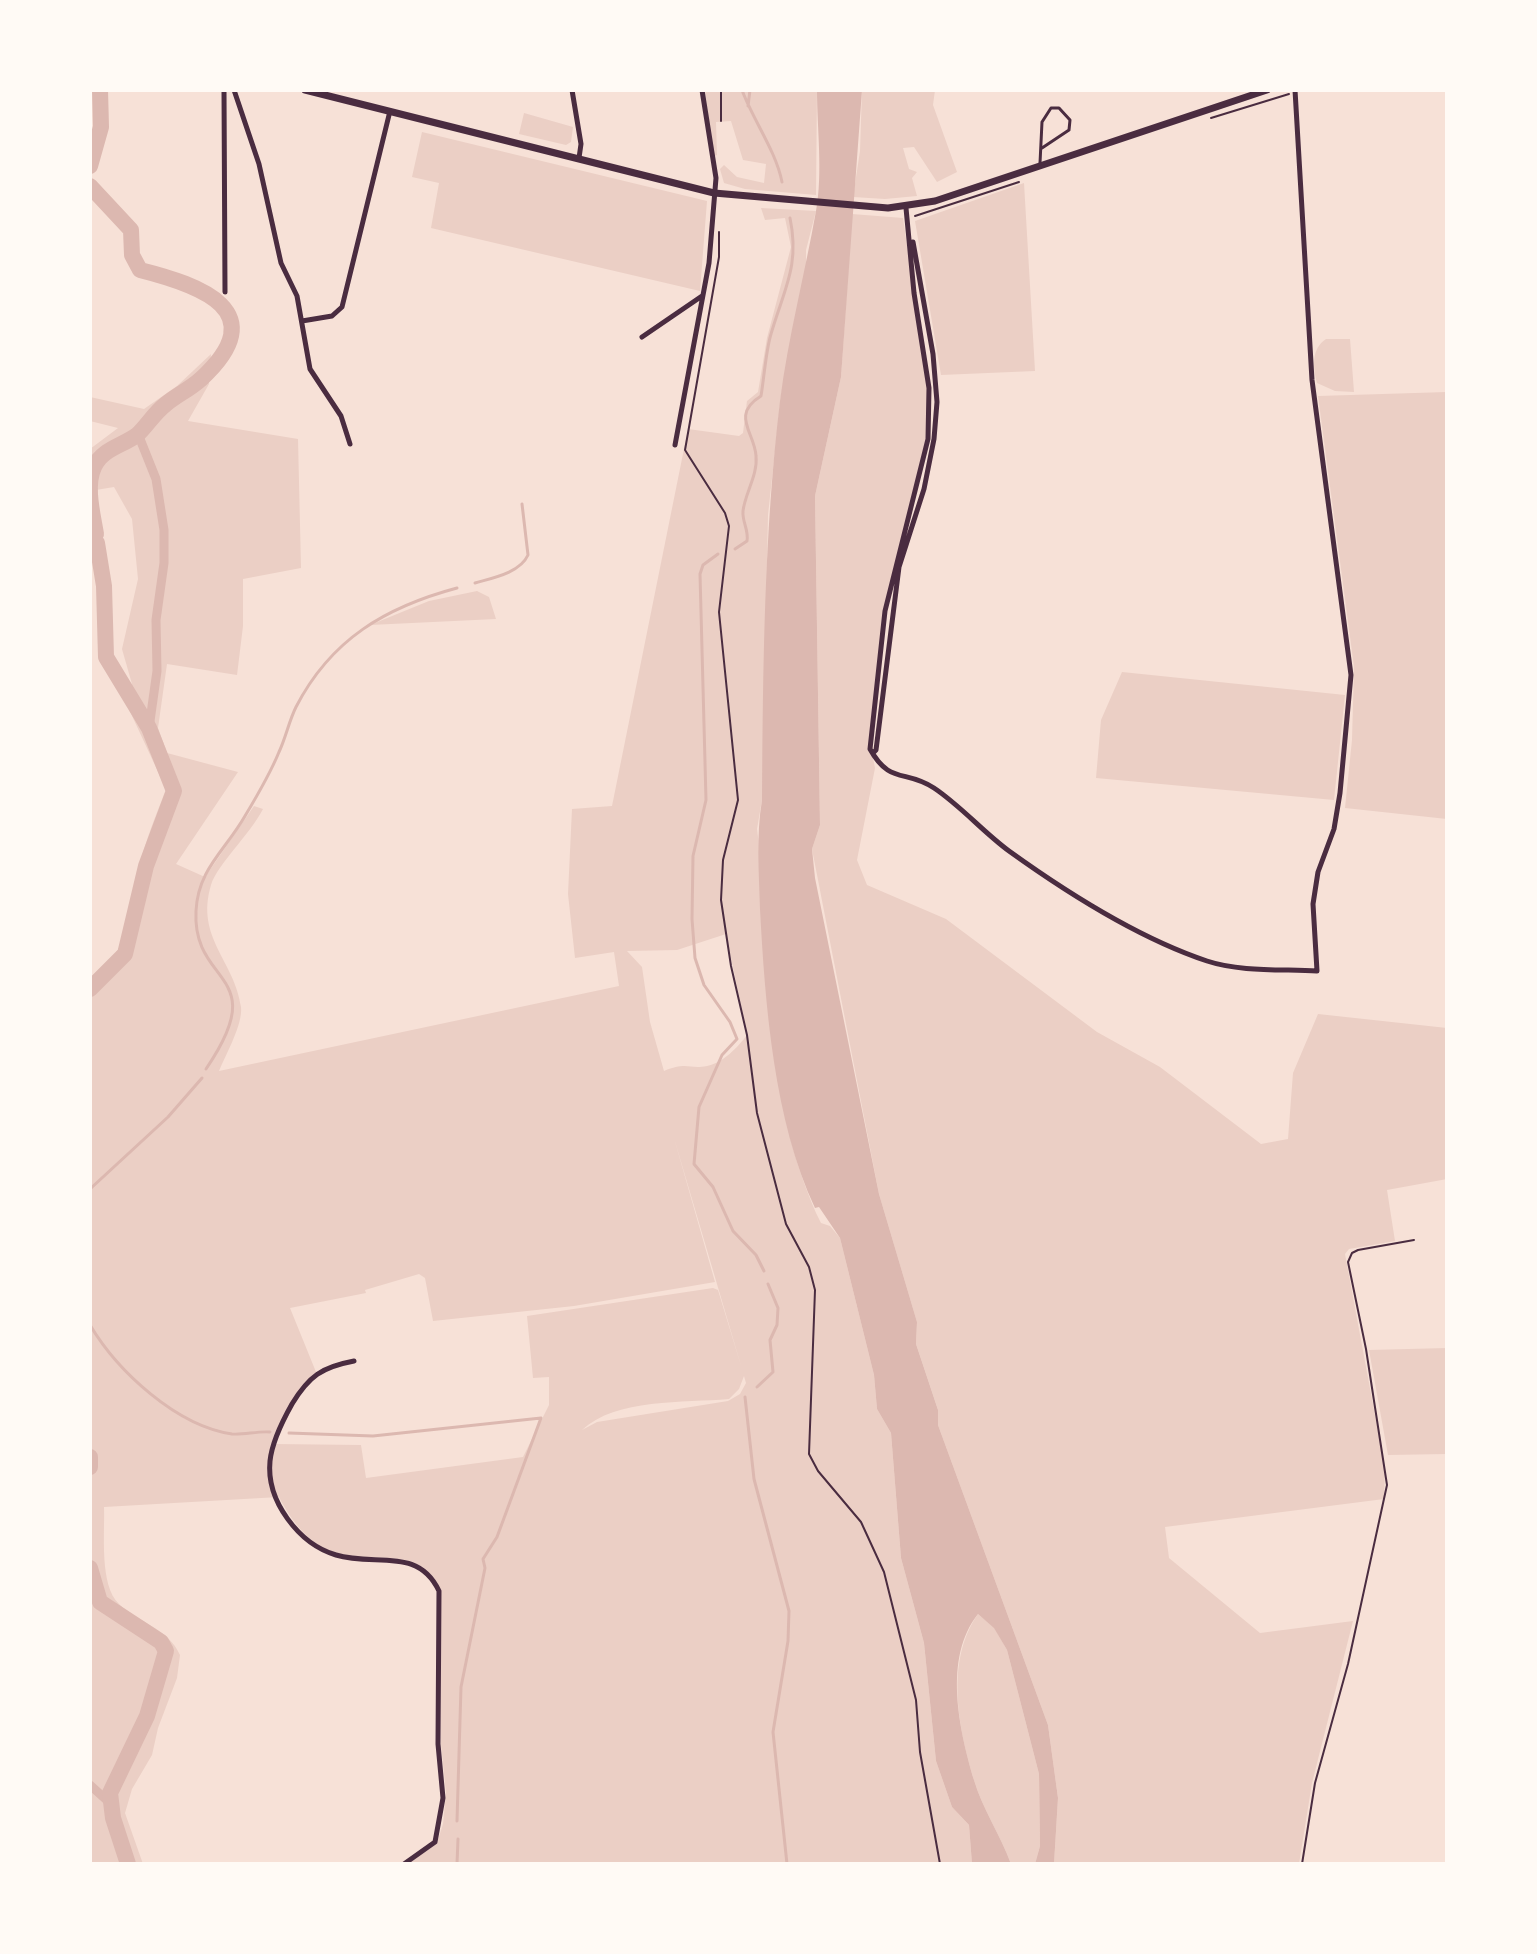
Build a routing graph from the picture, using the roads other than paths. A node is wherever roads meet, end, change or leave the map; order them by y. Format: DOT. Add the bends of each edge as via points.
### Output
graph roads {
  1 [pos="224,90"];
  2 [pos="234,90"];
  3 [pos="305,90"];
  4 [pos="572,90"];
  5 [pos="702,90"];
  6 [pos="1267,90"];
  7 [pos="1296,91"];
  8 [pos="390,110"];
  9 [pos="1042,148"];
  10 [pos="579,158"];
  11 [pos="1040,163"];
  12 [pos="714,193"];
  13 [pos="907,212"];
  14 [pos="225,292"];
  15 [pos="703,296"];
  16 [pos="302,321"];
  17 [pos="642,337"];
  18 [pos="350,444"];
  19 [pos="675,445"];
  20 [pos="354,1361"];
  21 [pos="404,1864"];
  1 -- 14 [label="street"];
  2 -- 16 [label="street"];
  3 -- 8 [label="street"];
  4 -- 10 [label="street"];
  5 -- 12 [label="street"];
  6 -- 11 [label="street"];
  7 -- 13 [label="street" via="1312,380 1351,675 1340,793 1313,904 1317,971 1209,962 1146,933 1024,862 931,786 884,770 870,749 885,611 928,439 929,388"];
  8 -- 10 [label="street"];
  8 -- 16 [label="street" via="342,307 332,316"];
  9 -- 9 [label="lane" via="1069,130 1066,112 1051,108 1042,122"];
  9 -- 11 [label="lane"];
  10 -- 12 [label="street"];
  11 -- 13 [label="street"];
  12 -- 13 [label="street"];
  12 -- 15 [label="street"];
  15 -- 17 [label="street"];
  15 -- 19 [label="street"];
  16 -- 18 [label="street" via="310,369 341,416"];
  20 -- 21 [label="street" via="316,1372 304,1385 274,1444 271,1479 284,1512 306,1539 337,1555 407,1561 427,1572 439,1591 442,1812 435,1842"];
}
